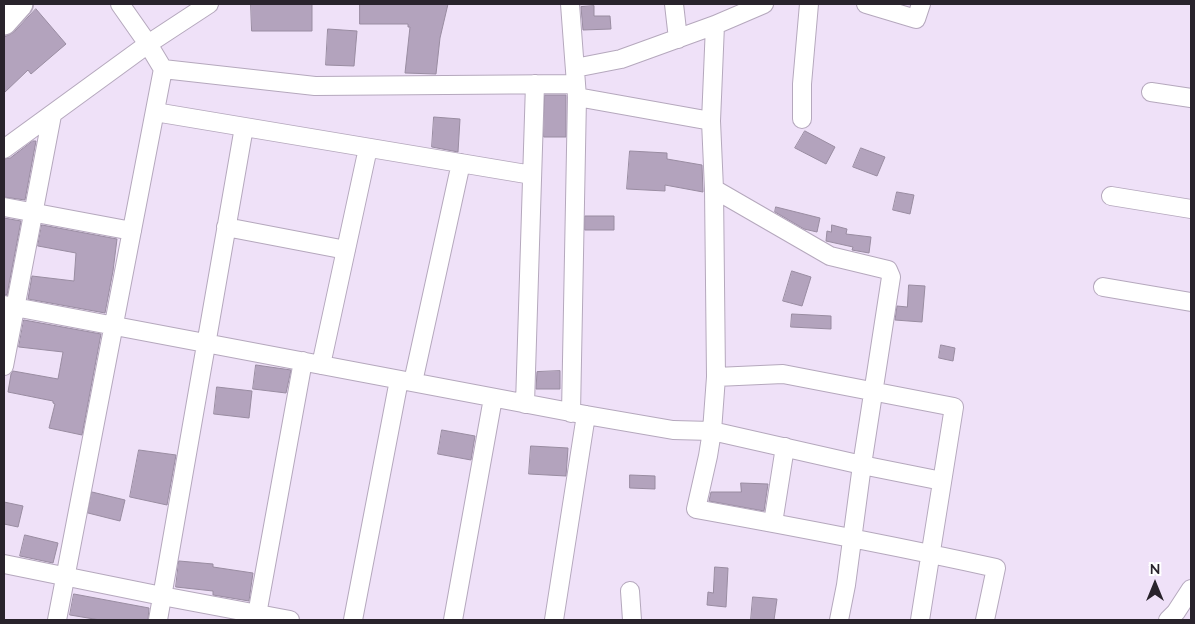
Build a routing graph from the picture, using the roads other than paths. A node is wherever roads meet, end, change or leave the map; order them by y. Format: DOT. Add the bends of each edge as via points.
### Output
graph roads {
  1 [pos="120,4"];
  2 [pos="209,4"];
  3 [pos="570,4"];
  4 [pos="674,4"];
  5 [pos="764,4"];
  6 [pos="809,4"];
  7 [pos="866,4"];
  8 [pos="921,4"];
  9 [pos="715,25"];
  10 [pos="678,39"];
  11 [pos="148,44"];
  12 [pos="163,69"];
  13 [pos="576,83"];
  14 [pos="535,84"];
  15 [pos="1151,92"];
  16 [pos="1191,98"];
  17 [pos="155,112"];
  18 [pos="52,115"];
  19 [pos="802,119"];
  20 [pos="711,121"];
  21 [pos="244,127"];
  22 [pos="368,148"];
  23 [pos="4,149"];
  24 [pos="461,164"];
  25 [pos="532,175"];
  26 [pos="714,189"];
  27 [pos="1111,196"];
  28 [pos="4,207"];
  29 [pos="1191,209"];
  30 [pos="33,212"];
  31 [pos="226,228"];
  32 [pos="132,231"];
  33 [pos="346,250"];
  34 [pos="1103,287"];
  35 [pos="1191,302"];
  36 [pos="9,306"];
  37 [pos="114,326"];
  38 [pos="206,343"];
  39 [pos="303,361"];
  40 [pos="321,365"];
  41 [pos="4,366"];
  42 [pos="716,377"];
  43 [pos="406,381"];
  44 [pos="874,391"];
  45 [pos="493,398"];
  46 [pos="525,404"];
  47 [pos="578,414"];
  48 [pos="712,431"];
  49 [pos="785,447"];
  50 [pos="862,465"];
  51 [pos="942,481"];
  52 [pos="772,523"];
  53 [pos="852,538"];
  54 [pos="930,554"];
  55 [pos="4,564"];
  56 [pos="65,576"];
  57 [pos="1191,589"];
  58 [pos="630,592"];
  59 [pos="162,596"];
  60 [pos="256,617"];
  61 [pos="57,620"];
  62 [pos="158,620"];
  63 [pos="290,620"];
  64 [pos="353,620"];
  65 [pos="453,620"];
  66 [pos="554,620"];
  67 [pos="632,620"];
  68 [pos="839,620"];
  69 [pos="920,620"];
  70 [pos="984,620"];
  71 [pos="1168,620"];
  1 -- 11 [label="street"];
  2 -- 11 [label="street"];
  3 -- 13 [label="street"];
  4 -- 10 [label="street"];
  5 -- 9 [label="street"];
  6 -- 19 [label="street"];
  7 -- 8 [label="street" via="916,19"];
  9 -- 10 [label="street"];
  9 -- 20 [label="street"];
  10 -- 13 [label="street" via="621,59"];
  11 -- 12 [label="street"];
  11 -- 18 [label="street"];
  12 -- 14 [label="street" via="315,86"];
  12 -- 17 [label="street"];
  13 -- 14 [label="street"];
  13 -- 20 [label="street"];
  13 -- 47 [label="street"];
  14 -- 25 [label="street"];
  15 -- 16 [label="street"];
  17 -- 21 [label="street"];
  17 -- 32 [label="street"];
  18 -- 23 [label="street"];
  18 -- 30 [label="street"];
  20 -- 26 [label="street"];
  21 -- 22 [label="street"];
  21 -- 31 [label="street"];
  22 -- 24 [label="street"];
  22 -- 33 [label="street"];
  24 -- 25 [label="street"];
  24 -- 43 [label="street"];
  25 -- 46 [label="street"];
  26 -- 42 [label="street"];
  26 -- 44 [label="street" via="830,256 888,270 891,277"];
  27 -- 29 [label="street"];
  28 -- 30 [label="street"];
  30 -- 32 [label="street"];
  30 -- 36 [label="street"];
  31 -- 33 [label="street"];
  31 -- 38 [label="street"];
  32 -- 37 [label="street"];
  33 -- 40 [label="street"];
  34 -- 35 [label="street"];
  36 -- 37 [label="street"];
  36 -- 41 [label="street"];
  37 -- 38 [label="street"];
  37 -- 56 [label="street"];
  38 -- 39 [label="street"];
  38 -- 59 [label="street"];
  39 -- 40 [label="street"];
  39 -- 60 [label="street"];
  40 -- 43 [label="street"];
  42 -- 44 [label="street" via="783,374"];
  42 -- 48 [label="street"];
  43 -- 45 [label="street"];
  43 -- 64 [label="street"];
  44 -- 50 [label="street"];
  44 -- 51 [label="street" via="954,407"];
  45 -- 46 [label="street"];
  45 -- 65 [label="street"];
  46 -- 47 [label="street"];
  47 -- 48 [label="street" via="673,430"];
  47 -- 66 [label="street"];
  48 -- 49 [label="street"];
  48 -- 52 [label="street" via="696,509"];
  49 -- 50 [label="street"];
  49 -- 52 [label="street"];
  50 -- 51 [label="street"];
  50 -- 53 [label="street"];
  51 -- 54 [label="street"];
  52 -- 53 [label="street"];
  53 -- 54 [label="street"];
  53 -- 68 [label="street"];
  54 -- 69 [label="street"];
  54 -- 70 [label="street" via="996,568"];
  55 -- 56 [label="street"];
  56 -- 59 [label="street"];
  56 -- 61 [label="street"];
  57 -- 71 [label="street"];
  58 -- 67 [label="street"];
  59 -- 60 [label="street"];
  59 -- 62 [label="street"];
  60 -- 63 [label="street"];
}
